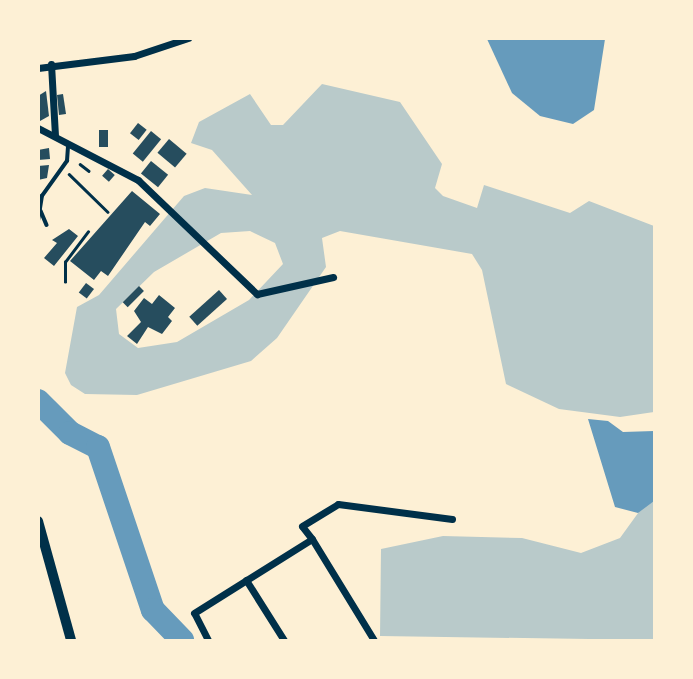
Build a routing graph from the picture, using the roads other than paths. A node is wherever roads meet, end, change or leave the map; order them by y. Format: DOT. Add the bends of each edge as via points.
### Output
graph roads {
  1 [pos="188,38"];
  2 [pos="51,64"];
  3 [pos="38,68"];
  4 [pos="38,128"];
  5 [pos="55,136"];
  6 [pos="68,143"];
  7 [pos="41,211"];
  8 [pos="38,220"];
  9 [pos="47,225"];
  10 [pos="333,277"];
  11 [pos="452,519"];
  12 [pos="38,521"];
  13 [pos="312,539"];
  14 [pos="246,580"];
  15 [pos="71,640"];
  16 [pos="208,640"];
  17 [pos="284,640"];
  18 [pos="374,640"];
  1 -- 2 [label="street" via="134,56"];
  2 -- 3 [label="street"];
  2 -- 5 [label="street"];
  4 -- 5 [label="street"];
  5 -- 6 [label="street"];
  6 -- 7 [label="lane" via="67,161 44,192"];
  6 -- 10 [label="street" via="156,194 257,294"];
  7 -- 8 [label="lane"];
  7 -- 9 [label="lane"];
  11 -- 13 [label="street" via="338,504 302,526"];
  12 -- 15 [label="main road"];
  13 -- 14 [label="street"];
  13 -- 18 [label="street"];
  14 -- 16 [label="street" via="194,613"];
  14 -- 17 [label="street"];
}
